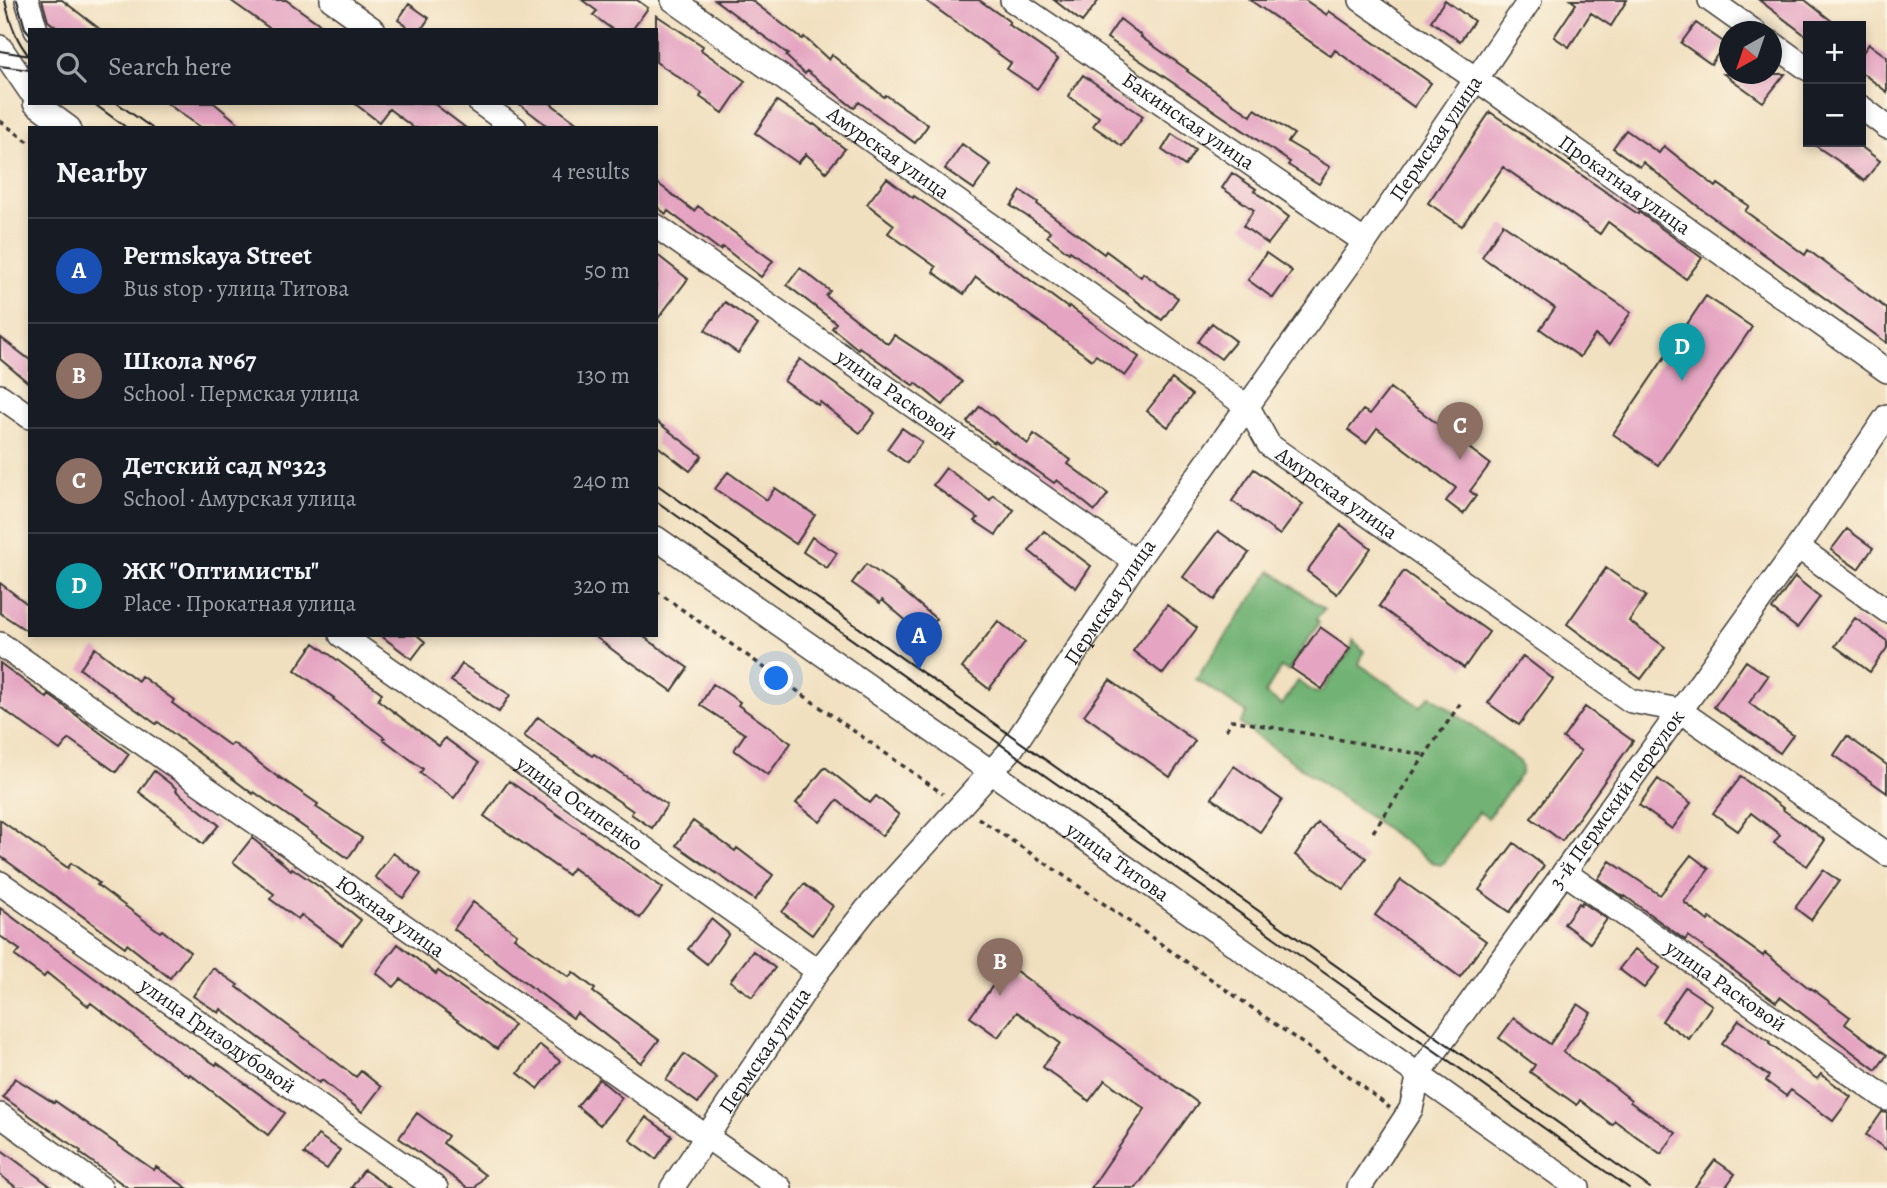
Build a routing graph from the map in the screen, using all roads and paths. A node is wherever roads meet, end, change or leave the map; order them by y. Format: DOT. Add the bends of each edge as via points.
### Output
graph roads {
  1 [pos="27,0"];
  2 [pos="332,0"];
  3 [pos="673,0"];
  4 [pos="1012,0"];
  5 [pos="1361,0"];
  6 [pos="1530,0"];
  7 [pos="1710,0"];
  8 [pos="1740,21"];
  9 [pos="35,28"];
  10 [pos="371,28"];
  11 [pos="0,47"];
  12 [pos="1782,50"];
  13 [pos="1803,65"];
  14 [pos="0,76"];
  15 [pos="1476,79"];
  16 [pos="28,90"];
  17 [pos="28,96"];
  18 [pos="40,105"];
  19 [pos="483,105"];
  20 [pos="1866,111"];
  21 [pos="0,121"];
  22 [pos="66,126"];
  23 [pos="512,126"];
  24 [pos="1887,127"];
  25 [pos="28,142"];
  26 [pos="658,227"];
  27 [pos="1365,242"];
  28 [pos="1887,371"];
  29 [pos="0,396"];
  30 [pos="1248,407"];
  31 [pos="28,415"];
  32 [pos="1887,416"];
  33 [pos="658,539"];
  34 [pos="1798,547"];
  35 [pos="1136,562"];
  36 [pos="658,592"];
  37 [pos="1887,611"];
  38 [pos="344,637"];
  39 [pos="0,644"];
  40 [pos="1462,701"];
  41 [pos="1679,710"];
  42 [pos="1226,730"];
  43 [pos="1425,755"];
  44 [pos="990,771"];
  45 [pos="960,806"];
  46 [pos="1373,832"];
  47 [pos="1887,854"];
  48 [pos="1564,872"];
  49 [pos="0,883"];
  50 [pos="818,971"];
  51 [pos="1419,1074"];
  52 [pos="1887,1099"];
  53 [pos="0,1115"];
  54 [pos="1404,1119"];
  55 [pos="707,1138"];
  56 [pos="101,1188"];
  57 [pos="436,1188"];
  58 [pos="672,1188"];
  59 [pos="780,1188"];
  60 [pos="1359,1188"];
  61 [pos="1578,1188"];
  1 -- 9 [label="street"];
  2 -- 10 [label="street"];
  3 -- 30 [label="street, Амурская улица"];
  4 -- 27 [label="street, Бакинская улица"];
  5 -- 15 [label="street, Прокатная улица"];
  6 -- 15 [label="street, Пермская улица"];
  7 -- 8 [label="street"];
  11 -- 16 [label="street"];
  12 -- 13 [label="street"];
  14 -- 17 [label="street"];
  15 -- 27 [label="street, Пермская улица"];
  15 -- 28 [label="street, Прокатная улица"];
  18 -- 22 [label="street"];
  19 -- 23 [label="street"];
  20 -- 24 [label="street"];
  21 -- 25 [label="path"];
  26 -- 35 [label="street, улица Расковой"];
  27 -- 30 [label="street, Пермская улица"];
  29 -- 31 [label="street"];
  30 -- 35 [label="street, Пермская улица"];
  30 -- 41 [label="street, Амурская улица" via="1269,445 1631,701"];
  32 -- 34 [label="street, 3-й Пермский переулок"];
  33 -- 44 [label="street, улица Титова"];
  34 -- 37 [label="street"];
  34 -- 41 [label="street, 3-й Пермский переулок"];
  35 -- 44 [label="street, Пермская улица" via="1010,751"];
  36 -- 45 [label="path"];
  38 -- 50 [label="street, улица Осипенко"];
  39 -- 55 [label="street, Южная улица"];
  40 -- 43 [label="path"];
  41 -- 47 [label="street, Амурская улица"];
  41 -- 48 [label="street, 3-й Пермский переулок"];
  42 -- 43 [label="path" via="1232,720"];
  43 -- 46 [label="path"];
  44 -- 45 [label="street, Пермская улица"];
  44 -- 51 [label="street, улица Титова"];
  45 -- 50 [label="street, Пермская улица"];
  45 -- 54 [label="path"];
  48 -- 51 [label="street, 3-й Пермский переулок"];
  48 -- 52 [label="street, улица Расковой"];
  49 -- 57 [label="street, улица Гризодубовой"];
  50 -- 55 [label="street, Пермская улица"];
  51 -- 54 [label="street, 3-й Пермский переулок"];
  51 -- 61 [label="street, улица Титова"];
  53 -- 56 [label="street"];
  54 -- 60 [label="street, 3-й Пермский переулок"];
  55 -- 58 [label="street, Пермская улица"];
  55 -- 59 [label="street, Южная улица"];
}
